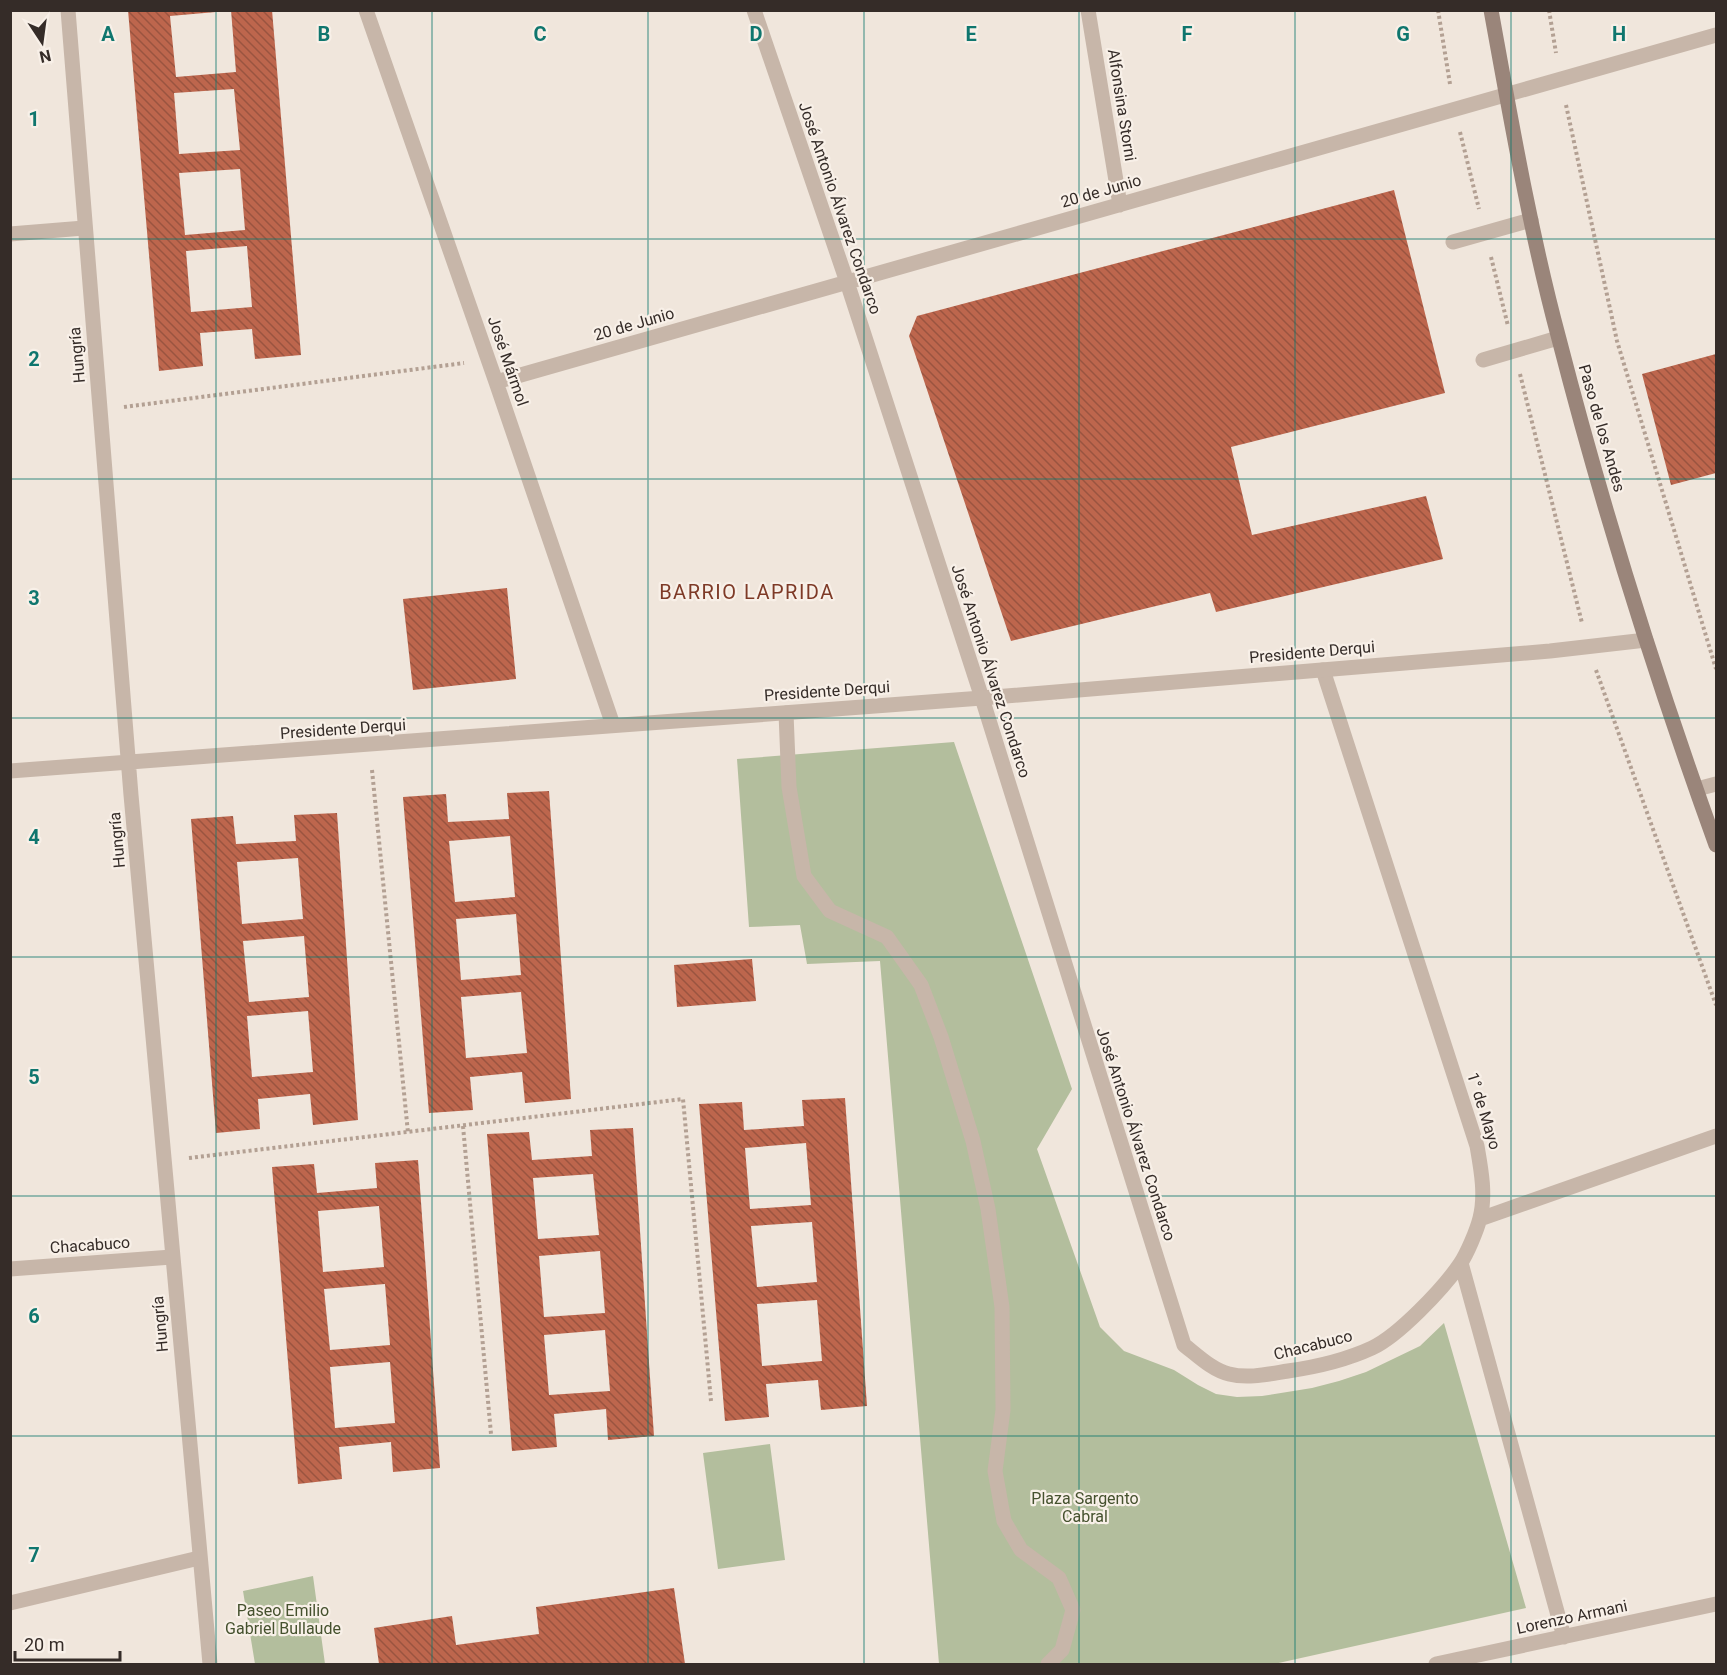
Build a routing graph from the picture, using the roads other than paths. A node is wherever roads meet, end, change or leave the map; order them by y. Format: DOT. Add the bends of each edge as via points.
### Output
graph roads {
  1 [pos="68,10"];
  2 [pos="366,10"];
  3 [pos="754,10"];
  4 [pos="1088,10"];
  5 [pos="1491,10"];
  6 [pos="1716,35"];
  7 [pos="1507,95"];
  8 [pos="1120,205"];
  9 [pos="1531,220"];
  10 [pos="84,228"];
  11 [pos="10,234"];
  12 [pos="1453,242"];
  13 [pos="847,282"];
  14 [pos="1558,338"];
  15 [pos="1483,360"];
  16 [pos="496,382"];
  17 [pos="1646,640"];
  18 [pos="1323,670"];
  19 [pos="981,698"];
  20 [pos="786,713"];
  21 [pos="613,725"];
  22 [pos="128,762"];
  23 [pos="10,771"];
  24 [pos="1716,784"];
  25 [pos="1697,789"];
  26 [pos="1716,845"];
  27 [pos="1716,1136"];
  28 [pos="1480,1218"];
  29 [pos="172,1257"];
  30 [pos="1461,1263"];
  31 [pos="10,1269"];
  32 [pos="1184,1345"];
  33 [pos="199,1558"];
  34 [pos="10,1603"];
  35 [pos="1716,1604"];
  36 [pos="1564,1637"];
  37 [pos="210,1665"];
  38 [pos="1048,1665"];
  39 [pos="1436,1665"];
  1 -- 10 [label="street, Hungría"];
  2 -- 16 [label="street, José Mármol"];
  3 -- 13 [label="street, José Antonio Álvarez Condarco"];
  4 -- 8 [label="street, Alfonsina Storni"];
  5 -- 7 [label="main road, Paso de los Andes"];
  6 -- 7 [label="street, 20 de Junio"];
  7 -- 8 [label="street, 20 de Junio"];
  7 -- 9 [label="main road, Paso de los Andes"];
  8 -- 13 [label="street, 20 de Junio"];
  9 -- 12 [label="street"];
  9 -- 14 [label="main road, Paso de los Andes"];
  10 -- 11 [label="street"];
  10 -- 22 [label="street, Hungría"];
  13 -- 16 [label="street, 20 de Junio"];
  13 -- 19 [label="street, José Antonio Álvarez Condarco"];
  14 -- 15 [label="street"];
  14 -- 17 [label="main road, Paso de los Andes"];
  16 -- 21 [label="street, José Mármol"];
  17 -- 18 [label="street, Presidente Derqui"];
  17 -- 25 [label="main road, Paso de los Andes"];
  18 -- 19 [label="street, Presidente Derqui"];
  18 -- 28 [label="street, 1° de Mayo" via="1477,1146 1482,1182"];
  19 -- 20 [label="street, Presidente Derqui"];
  19 -- 32 [label="street, José Antonio Álvarez Condarco"];
  20 -- 21 [label="street, Presidente Derqui"];
  20 -- 38 [label="street" via="789,787 804,876 830,911 887,937 921,985 973,1141 988,1209 1002,1306 1003,1410 995,1471 1004,1521 1021,1550 1059,1578 1073,1610 1062,1650"];
  21 -- 22 [label="street, Presidente Derqui"];
  22 -- 23 [label="street, Presidente Derqui"];
  22 -- 29 [label="street, Hungría"];
  24 -- 25 [label="street"];
  25 -- 26 [label="main road, Paso de los Andes"];
  27 -- 28 [label="street"];
  28 -- 30 [label="street, 1° de Mayo"];
  29 -- 31 [label="street, Chacabuco"];
  29 -- 33 [label="street, Hungría"];
  30 -- 32 [label="street, Chacabuco" via="1394,1335 1342,1359 1258,1376 1228,1374"];
  30 -- 36 [label="street"];
  33 -- 34 [label="street"];
  33 -- 37 [label="street, Hungría"];
  35 -- 36 [label="street, Lorenzo Armani"];
  36 -- 39 [label="street, Lorenzo Armani"];
}
